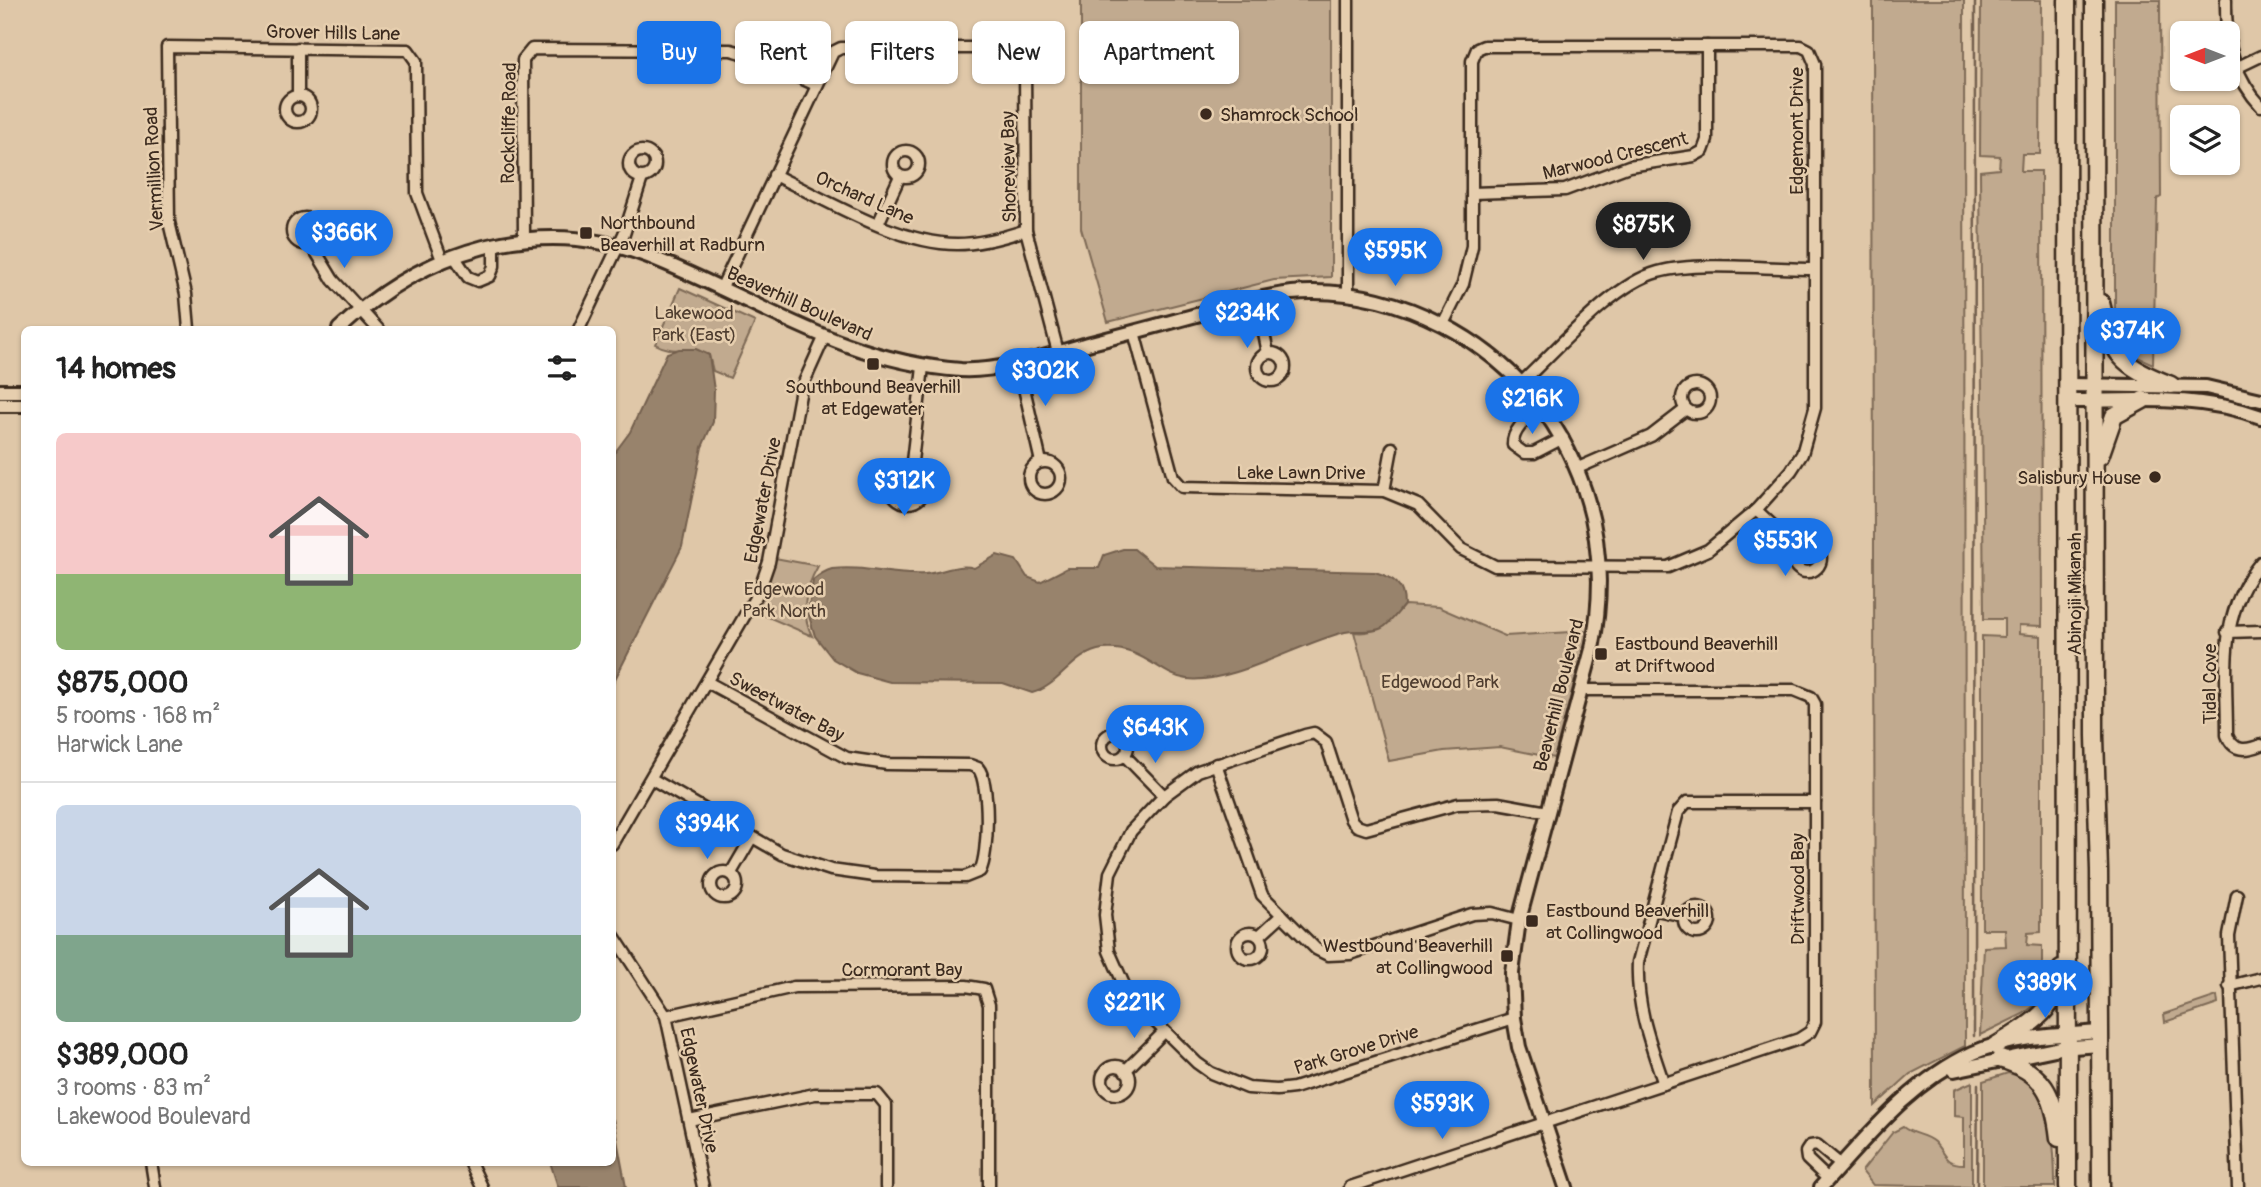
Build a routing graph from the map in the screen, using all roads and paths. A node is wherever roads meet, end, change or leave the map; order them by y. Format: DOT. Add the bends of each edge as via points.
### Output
graph roads {
  1 [pos="1348,0"];
  2 [pos="2067,0"];
  3 [pos="2094,0"];
  4 [pos="2226,0"];
  5 [pos="2227,21"];
  6 [pos="1707,46"];
  7 [pos="167,47"];
  8 [pos="298,48"];
  9 [pos="2261,56"];
  10 [pos="2240,66"];
  11 [pos="2240,74"];
  12 [pos="816,85"];
  13 [pos="298,96"];
  14 [pos="2261,106"];
  15 [pos="774,175"];
  16 [pos="900,176"];
  17 [pos="642,178"];
  18 [pos="1472,193"];
  19 [pos="878,224"];
  20 [pos="1026,230"];
  21 [pos="524,240"];
  22 [pos="310,242"];
  23 [pos="494,244"];
  24 [pos="618,247"];
  25 [pos="448,258"];
  26 [pos="1814,269"];
  27 [pos="2095,281"];
  28 [pos="720,289"];
  29 [pos="1348,295"];
  30 [pos="1257,299"];
  31 [pos="360,310"];
  32 [pos="1443,324"];
  33 [pos="189,326"];
  34 [pos="343,326"];
  35 [pos="374,326"];
  36 [pos="580,326"];
  37 [pos="1134,332"];
  38 [pos="824,338"];
  39 [pos="1058,352"];
  40 [pos="1268,353"];
  41 [pos="1018,362"];
  42 [pos="923,367"];
  43 [pos="1521,383"];
  44 [pos="2171,384"];
  45 [pos="0,391"];
  46 [pos="21,391"];
  47 [pos="2068,393"];
  48 [pos="2094,393"];
  49 [pos="2261,399"];
  50 [pos="2143,400"];
  51 [pos="0,405"];
  52 [pos="21,405"];
  53 [pos="1541,408"];
  54 [pos="1686,409"];
  55 [pos="2261,418"];
  56 [pos="1563,438"];
  57 [pos="1392,448"];
  58 [pos="1041,461"];
  59 [pos="1578,468"];
  60 [pos="911,470"];
  61 [pos="2095,472"];
  62 [pos="1384,491"];
  63 [pos="1756,510"];
  64 [pos="1797,548"];
  65 [pos="1600,568"];
  66 [pos="2259,569"];
  67 [pos="2261,631"];
  68 [pos="2227,632"];
  69 [pos="707,682"];
  70 [pos="1581,690"];
  71 [pos="2261,745"];
  72 [pos="1125,756"];
  73 [pos="1216,764"];
  74 [pos="652,779"];
  75 [pos="1164,796"];
  76 [pos="1815,802"];
  77 [pos="1548,812"];
  78 [pos="752,837"];
  79 [pos="616,838"];
  80 [pos="731,873"];
  81 [pos="2237,895"];
  82 [pos="1652,909"];
  83 [pos="1282,915"];
  84 [pos="1684,916"];
  85 [pos="1520,920"];
  86 [pos="2069,929"];
  87 [pos="1259,936"];
  88 [pos="616,939"];
  89 [pos="2261,978"];
  90 [pos="2229,986"];
  91 [pos="666,1016"];
  92 [pos="1514,1018"];
  93 [pos="1164,1032"];
  94 [pos="2100,1039"];
  95 [pos="2068,1041"];
  96 [pos="1997,1052"];
  97 [pos="1125,1071"];
  98 [pos="1664,1084"];
  99 [pos="689,1120"];
  100 [pos="1544,1123"];
  101 [pos="1841,1165"];
  102 [pos="152,1166"];
  103 [pos="472,1166"];
  104 [pos="1825,1183"];
  105 [pos="155,1187"];
  106 [pos="482,1187"];
  107 [pos="704,1187"];
  108 [pos="886,1187"];
  109 [pos="989,1187"];
  110 [pos="1350,1187"];
  111 [pos="1566,1187"];
  112 [pos="2066,1187"];
  113 [pos="2101,1187"];
  114 [pos="2238,1187"];
  1 -- 29 [label="street"];
  2 -- 47 [label="main road, Abinojii Mikanah"];
  3 -- 27 [label="main road, Abinojii Mikanah"];
  4 -- 5 [label="street"];
  6 -- 18 [label="street, Marwood Crescent" via="1707,140 1703,151 1629,166 1565,190"];
  6 -- 18 [label="street, Edgemont Drive" via="1477,49 1472,61"];
  6 -- 26 [label="street, Edgemont Drive" via="1801,46 1813,56"];
  7 -- 8 [label="street, Grover Hills Lane"];
  7 -- 33 [label="street, Vermillion Road" via="170,222"];
  8 -- 13 [label="street"];
  8 -- 25 [label="street, Grover Hills Lane" via="401,48 413,54 416,193"];
  9 -- 10 [label="street"];
  11 -- 14 [label="street"];
  12 -- 15 [label="street, Shoreview Bay"];
  12 -- 20 [label="street, Shoreview Bay" via="826,61 841,48 1017,50 1025,64"];
  12 -- 21 [label="street, Rockcliffe Road" via="731,50 532,48 523,60"];
  15 -- 19 [label="street, Orchard Lane"];
  15 -- 28 [label="street, Shoreview Bay"];
  16 -- 19 [label="street"];
  17 -- 24 [label="street"];
  18 -- 32 [label="street, Edgemont Drive" via="1469,266"];
  19 -- 20 [label="street, Orchard Lane" via="911,236 957,244"];
  20 -- 39 [label="street, Shoreview Bay"];
  21 -- 23 [label="street, Beaverhill Boulevard"];
  21 -- 24 [label="street, Beaverhill Boulevard" via="572,238"];
  22 -- 31 [label="street" via="325,271"];
  23 -- 25 [label="street, Beaverhill Boulevard"];
  23 -- 25 [label="street" via="494,266 489,276 478,281"];
  24 -- 28 [label="street, Beaverhill Boulevard"];
  24 -- 36 [label="street"];
  25 -- 31 [label="street, Beaverhill Boulevard" via="411,274"];
  26 -- 43 [label="street" via="1681,268 1658,272 1617,293"];
  26 -- 63 [label="street, Edgemont Drive" via="1815,408 1811,430 1791,471"];
  27 -- 44 [label="main road" via="2117,352 2136,371"];
  27 -- 48 [label="main road, Abinojii Mikanah"];
  28 -- 38 [label="street, Beaverhill Boulevard"];
  29 -- 30 [label="street, Beaverhill Boulevard" via="1309,292"];
  29 -- 32 [label="street, Beaverhill Boulevard" via="1382,301"];
  30 -- 37 [label="street, Beaverhill Boulevard"];
  30 -- 40 [label="street"];
  31 -- 34 [label="street, Beaverhill Boulevard"];
  31 -- 35 [label="street"];
  32 -- 43 [label="street, Beaverhill Boulevard"];
  37 -- 39 [label="street, Beaverhill Boulevard"];
  37 -- 62 [label="street, Lake Lawn Drive" via="1173,477 1182,487"];
  38 -- 42 [label="street, Beaverhill Boulevard" via="871,356"];
  38 -- 69 [label="street, Edgewater Drive" via="801,389 765,577"];
  39 -- 41 [label="street, Beaverhill Boulevard"];
  41 -- 42 [label="street, Beaverhill Boulevard" via="969,370"];
  41 -- 58 [label="street"];
  42 -- 60 [label="street"];
  43 -- 53 [label="street, Beaverhill Boulevard"];
  44 -- 48 [label="street"];
  44 -- 49 [label="street"];
  45 -- 46 [label="street"];
  47 -- 48 [label="street"];
  47 -- 86 [label="main road, Abinojii Mikanah"];
  48 -- 50 [label="street"];
  48 -- 61 [label="main road, Abinojii Mikanah"];
  50 -- 55 [label="street" via="2201,401"];
  50 -- 61 [label="main road" via="2114,416"];
  51 -- 52 [label="street"];
  53 -- 56 [label="street, Beaverhill Boulevard"];
  53 -- 56 [label="street" via="1517,429 1513,445 1524,453 1534,453"];
  54 -- 59 [label="street" via="1651,436"];
  56 -- 59 [label="street, Beaverhill Boulevard"];
  57 -- 62 [label="street"];
  59 -- 65 [label="street, Beaverhill Boulevard" via="1595,523"];
  61 -- 94 [label="main road, Abinojii Mikanah"];
  62 -- 65 [label="street, Lake Lawn Drive" via="1418,505 1461,549 1495,566"];
  63 -- 64 [label="street"];
  63 -- 65 [label="street, Edgemont Drive" via="1689,560 1668,567"];
  65 -- 70 [label="street, Beaverhill Boulevard" via="1598,620"];
  66 -- 68 [label="street, Tidal Cove" via="2236,600"];
  67 -- 68 [label="street, Tidal Cove"];
  68 -- 71 [label="street, Tidal Cove" via="2227,735 2238,748"];
  69 -- 74 [label="street, Edgewater Drive"];
  69 -- 78 [label="street, Sweetwater Bay" via="847,758 887,764 970,765 983,774 986,785 985,859 972,876 856,875 804,863"];
  70 -- 76 [label="street, Driftwood Bay" via="1805,692 1815,704"];
  70 -- 77 [label="street, Beaverhill Boulevard"];
  72 -- 75 [label="street"];
  73 -- 75 [label="street, Park Grove Drive"];
  73 -- 77 [label="street, Park Grove Drive" via="1314,733 1326,743 1352,820 1366,830 1458,804 1498,803"];
  73 -- 83 [label="street" via="1257,885"];
  74 -- 78 [label="street, Sweetwater Bay"];
  74 -- 79 [label="street, Edgewater Drive"];
  75 -- 93 [label="street, Park Grove Drive" via="1119,851 1106,891 1105,915 1115,969 1129,996"];
  76 -- 82 [label="street" via="1684,803"];
  76 -- 98 [label="street, Driftwood Bay" via="1815,1022 1810,1032"];
  77 -- 85 [label="street, Beaverhill Boulevard"];
  78 -- 80 [label="street"];
  81 -- 90 [label="street" via="2229,936"];
  82 -- 84 [label="street"];
  82 -- 98 [label="street" via="1637,985"];
  83 -- 85 [label="street" via="1316,949 1339,956 1472,914"];
  83 -- 87 [label="street"];
  85 -- 92 [label="street, Beaverhill Boulevard" via="1512,973"];
  86 -- 95 [label="main road, Abinojii Mikanah"];
  86 -- 96 [label="main road" via="2053,1003"];
  88 -- 91 [label="street, Edgewater Drive"];
  89 -- 90 [label="street"];
  90 -- 114 [label="street"];
  91 -- 99 [label="street, Edgewater Drive"];
  91 -- 109 [label="street, Cormorant Bay" via="794,988 984,989 989,1005"];
  92 -- 93 [label="street, Park Grove Drive" via="1277,1090 1248,1088 1225,1080 1196,1063"];
  92 -- 100 [label="street, Beaverhill Boulevard"];
  93 -- 97 [label="street"];
  94 -- 95 [label="street"];
  94 -- 113 [label="main road, Abinojii Mikanah"];
  95 -- 96 [label="street"];
  95 -- 112 [label="main road, Abinojii Mikanah"];
  96 -- 101 [label="street" via="1973,1054 1940,1074 1894,1108"];
  96 -- 112 [label="main road" via="2025,1066 2049,1096 2057,1114"];
  98 -- 100 [label="street, Driftwood Bay"];
  99 -- 107 [label="street, Edgewater Drive"];
  99 -- 108 [label="street" via="815,1094 877,1094 886,1105"];
  100 -- 110 [label="street, Driftwood Bay"];
  100 -- 111 [label="street, Beaverhill Boulevard"];
  101 -- 104 [label="street"];
  101 -- 104 [label="street" via="1817,1145 1810,1146 1807,1159"];
  102 -- 105 [label="street"];
  103 -- 106 [label="street"];
}
